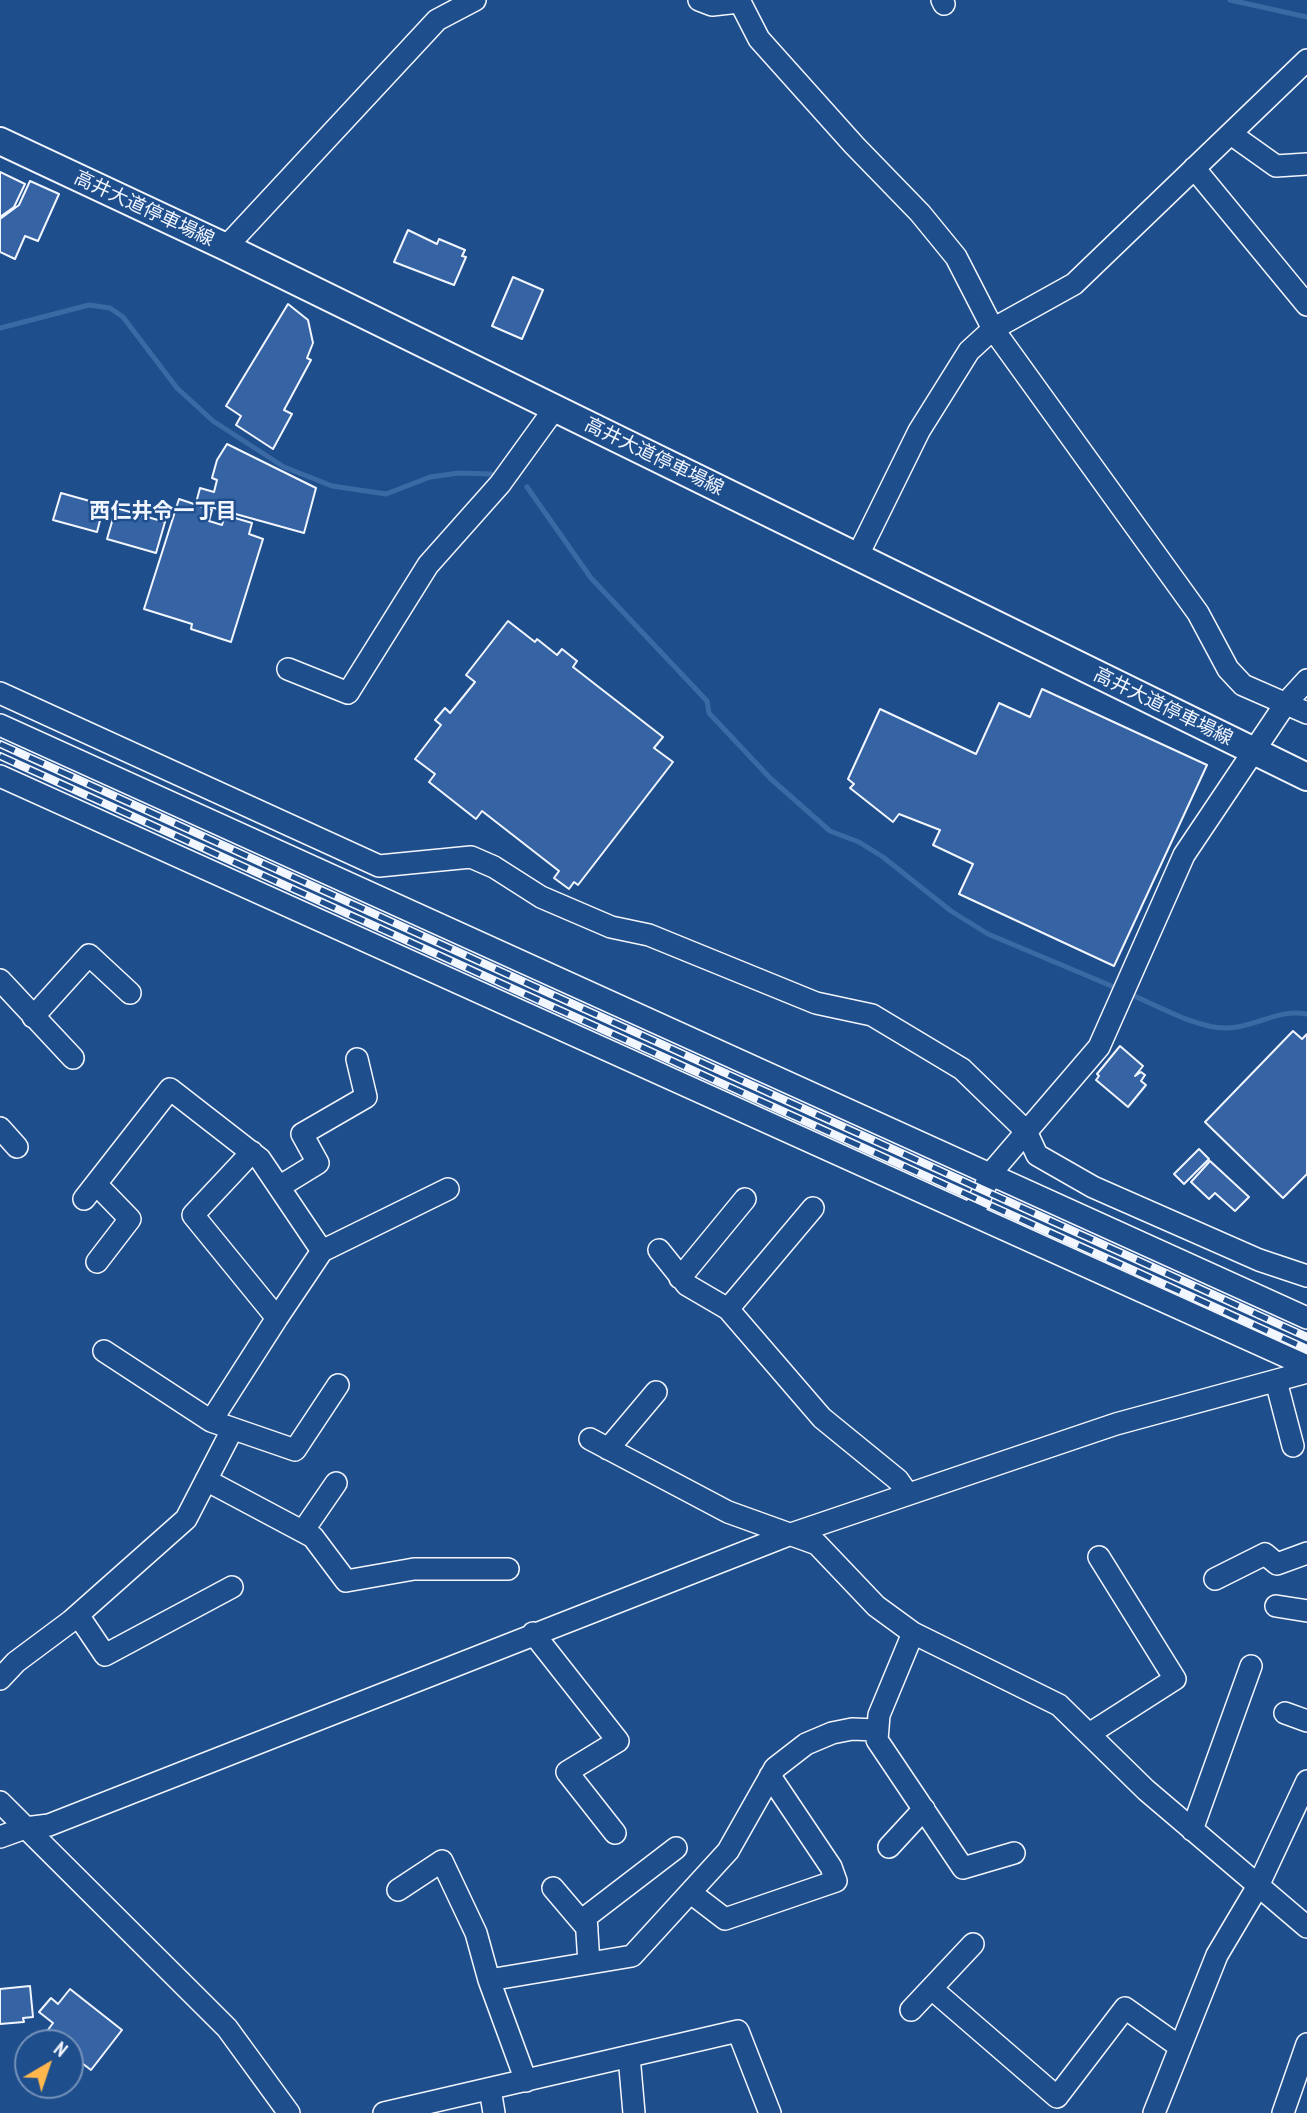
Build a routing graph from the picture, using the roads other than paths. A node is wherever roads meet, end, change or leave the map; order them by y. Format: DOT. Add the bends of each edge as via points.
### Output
graph roads {
  1 [pos="475,0"];
  2 [pos="699,0"];
  3 [pos="739,1"];
  4 [pos="1307,60"];
  5 [pos="1231,134"];
  6 [pos="0,141"];
  7 [pos="1307,164"];
  8 [pos="1194,168"];
  9 [pos="226,247"];
  10 [pos="1307,305"];
  11 [pos="993,329"];
  12 [pos="555,408"];
  13 [pos="856,557"];
  14 [pos="288,668"];
  15 [pos="1307,680"];
  16 [pos="0,693"];
  17 [pos="1286,703"];
  18 [pos="1307,713"];
  19 [pos="0,725"];
  20 [pos="1254,751"];
  21 [pos="0,776"];
  22 [pos="1307,777"];
  23 [pos="0,980"];
  24 [pos="130,993"];
  25 [pos="33,1017"];
  26 [pos="73,1058"];
  27 [pos="357,1059"];
  28 [pos="0,1128"];
  29 [pos="1026,1131"];
  30 [pos="16,1147"];
  31 [pos="252,1152"];
  32 [pos="991,1173"];
  33 [pos="279,1187"];
  34 [pos="448,1189"];
  35 [pos="745,1199"];
  36 [pos="813,1208"];
  37 [pos="973,1214"];
  38 [pos="659,1250"];
  39 [pos="322,1251"];
  40 [pos="97,1262"];
  41 [pos="1307,1276"];
  42 [pos="680,1278"];
  43 [pos="728,1309"];
  44 [pos="277,1318"];
  45 [pos="1307,1318"];
  46 [pos="104,1351"];
  47 [pos="1307,1366"];
  48 [pos="1307,1372"];
  49 [pos="1276,1381"];
  50 [pos="338,1385"];
  51 [pos="656,1392"];
  52 [pos="211,1421"];
  53 [pos="232,1430"];
  54 [pos="1293,1446"];
  55 [pos="206,1480"];
  56 [pos="336,1483"];
  57 [pos="908,1493"];
  58 [pos="303,1531"];
  59 [pos="791,1534"];
  60 [pos="1307,1553"];
  61 [pos="1099,1557"];
  62 [pos="508,1569"];
  63 [pos="1214,1579"];
  64 [pos="232,1587"];
  65 [pos="1276,1606"];
  66 [pos="1307,1611"];
  67 [pos="78,1615"];
  68 [pos="533,1633"];
  69 [pos="913,1633"];
  70 [pos="1251,1665"];
  71 [pos="0,1679"];
  72 [pos="1285,1713"];
  73 [pos="1307,1721"];
  74 [pos="876,1730"];
  75 [pos="1089,1734"];
  76 [pos="770,1776"];
  77 [pos="1307,1781"];
  78 [pos="0,1802"];
  79 [pos="924,1810"];
  80 [pos="25,1828"];
  81 [pos="1192,1830"];
  82 [pos="615,1833"];
  83 [pos="0,1837"];
  84 [pos="889,1847"];
  85 [pos="676,1848"];
  86 [pos="1014,1853"];
  87 [pos="1258,1886"];
  88 [pos="553,1888"];
  89 [pos="398,1890"];
  90 [pos="691,1893"];
  91 [pos="1307,1927"];
  92 [pos="587,1928"];
  93 [pos="973,1944"];
  94 [pos="589,1963"];
  95 [pos="489,1980"];
  96 [pos="932,1989"];
  97 [pos="911,2011"];
  98 [pos="1307,2044"];
  99 [pos="1180,2047"];
  100 [pos="629,2056"];
  101 [pos="526,2081"];
  102 [pos="490,2089"];
  103 [pos="289,2113"];
  104 [pos="384,2113"];
  105 [pos="494,2113"];
  106 [pos="634,2113"];
  107 [pos="769,2113"];
  108 [pos="1154,2113"];
  109 [pos="1283,2113"];
  1 -- 9 [label="street" via="437,20"];
  2 -- 3 [label="street" via="712,5"];
  3 -- 11 [label="street" via="759,39 956,257"];
  4 -- 5 [label="street"];
  5 -- 7 [label="street" via="1276,166"];
  5 -- 8 [label="street"];
  6 -- 9 [label="main road, 高井大道停車場線"];
  8 -- 10 [label="street"];
  8 -- 11 [label="street" via="1074,284"];
  9 -- 12 [label="main road, 高井大道停車場線"];
  11 -- 13 [label="street" via="941,391"];
  11 -- 17 [label="street" via="1198,613 1228,669 1243,685"];
  12 -- 13 [label="main road, 高井大道停車場線"];
  12 -- 14 [label="street" via="500,484 428,565 348,693"];
  13 -- 20 [label="main road, 高井大道停車場線"];
  15 -- 17 [label="street"];
  16 -- 29 [label="street" via="379,866 471,857 541,897 611,927 649,935 816,1003 872,1015 962,1069"];
  17 -- 18 [label="street"];
  17 -- 20 [label="street"];
  19 -- 32 [label="street"];
  20 -- 22 [label="main road, 高井大道停車場線"];
  20 -- 29 [label="street" via="1184,855 1099,1047"];
  21 -- 37 [label="street"];
  23 -- 25 [label="street"];
  24 -- 25 [label="street" via="89,955"];
  25 -- 26 [label="street"];
  27 -- 33 [label="street" via="366,1097 302,1134 318,1163"];
  28 -- 30 [label="street"];
  29 -- 32 [label="street"];
  29 -- 41 [label="street" via="1037,1155 1093,1187 1259,1260"];
  31 -- 33 [label="street"];
  31 -- 40 [label="street" via="170,1089 90,1192 130,1219"];
  31 -- 44 [label="street" via="193,1215"];
  32 -- 37 [label="street"];
  32 -- 45 [label="street"];
  33 -- 39 [label="street"];
  34 -- 39 [label="street"];
  35 -- 42 [label="street"];
  36 -- 43 [label="street"];
  37 -- 47 [label="street"];
  38 -- 42 [label="street"];
  39 -- 44 [label="street"];
  42 -- 43 [label="street"];
  43 -- 57 [label="street" via="822,1418"];
  44 -- 52 [label="street"];
  46 -- 52 [label="street"];
  48 -- 49 [label="street"];
  49 -- 54 [label="street"];
  49 -- 57 [label="street" via="1116,1424"];
  50 -- 53 [label="street" via="295,1450"];
  51 -- 59 [label="street" via="599,1444 728,1512"];
  52 -- 53 [label="street"];
  53 -- 55 [label="street"];
  55 -- 58 [label="street"];
  55 -- 67 [label="street" via="186,1519"];
  56 -- 58 [label="street"];
  57 -- 59 [label="street"];
  58 -- 62 [label="street" via="313,1537 346,1581 414,1569"];
  59 -- 68 [label="street"];
  59 -- 69 [label="street" via="817,1544 876,1606"];
  60 -- 63 [label="street" via="1277,1564 1265,1554"];
  61 -- 75 [label="street" via="1175,1679"];
  64 -- 67 [label="street" via="105,1655"];
  65 -- 66 [label="street"];
  67 -- 71 [label="street"];
  68 -- 80 [label="street" via="49,1825"];
  68 -- 82 [label="street" via="618,1741 567,1772"];
  69 -- 74 [label="street"];
  69 -- 75 [label="street" via="1059,1705"];
  70 -- 81 [label="street"];
  72 -- 73 [label="street"];
  74 -- 76 [label="street" via="852,1729 819,1739 787,1758"];
  74 -- 79 [label="street" via="877,1740"];
  75 -- 81 [label="street"];
  76 -- 90 [label="street" via="727,1851"];
  76 -- 90 [label="street" via="836,1881 725,1919"];
  77 -- 87 [label="street"];
  78 -- 80 [label="street"];
  79 -- 84 [label="street"];
  79 -- 86 [label="street" via="963,1868"];
  80 -- 83 [label="street"];
  80 -- 103 [label="street" via="227,2028"];
  81 -- 87 [label="street"];
  85 -- 92 [label="street" via="586,1917"];
  87 -- 91 [label="street"];
  87 -- 99 [label="street" via="1217,1955"];
  88 -- 92 [label="street"];
  89 -- 95 [label="street" via="442,1861 476,1933"];
  90 -- 94 [label="street" via="632,1956"];
  92 -- 94 [label="street"];
  93 -- 96 [label="street"];
  94 -- 95 [label="street"];
  95 -- 101 [label="street"];
  96 -- 97 [label="street"];
  96 -- 99 [label="street" via="1057,2097 1125,2008"];
  98 -- 109 [label="street"];
  99 -- 108 [label="street"];
  100 -- 101 [label="street"];
  100 -- 106 [label="street"];
  100 -- 107 [label="street" via="738,2031"];
  101 -- 102 [label="street"];
  102 -- 104 [label="street"];
  102 -- 105 [label="street"];
}
